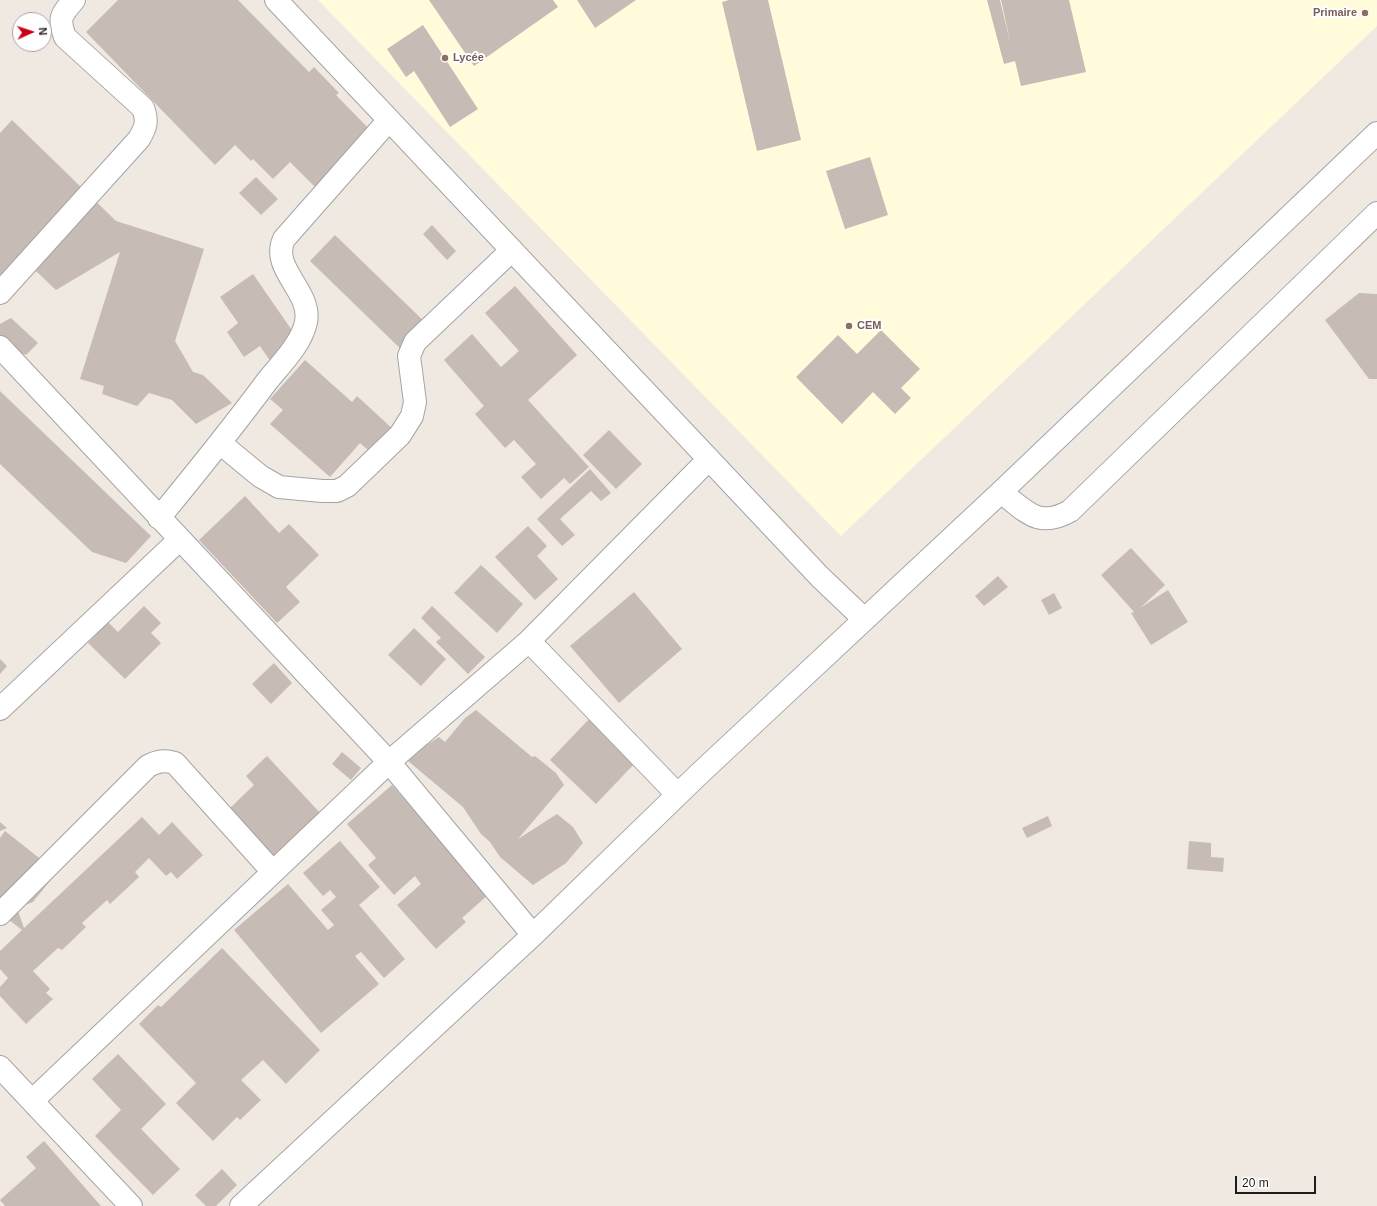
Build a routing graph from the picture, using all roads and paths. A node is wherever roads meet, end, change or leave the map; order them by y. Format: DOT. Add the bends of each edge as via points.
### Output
graph roads {
  1 [pos="74,0"];
  2 [pos="276,0"];
  3 [pos="389,120"];
  4 [pos="1377,133"];
  5 [pos="1377,213"];
  6 [pos="512,250"];
  7 [pos="0,293"];
  8 [pos="0,347"];
  9 [pos="220,443"];
  10 [pos="709,459"];
  11 [pos="1001,492"];
  12 [pos="159,518"];
  13 [pos="179,540"];
  14 [pos="864,619"];
  15 [pos="529,641"];
  16 [pos="0,709"];
  17 [pos="389,762"];
  18 [pos="677,794"];
  19 [pos="273,872"];
  20 [pos="0,914"];
  21 [pos="533,935"];
  22 [pos="0,1067"];
  23 [pos="32,1101"];
  24 [pos="131,1206"];
  25 [pos="241,1206"];
  1 -- 7 [label="street" via="62,14 60,24 66,37 142,108 147,118 145,129 139,139"];
  2 -- 3 [label="street"];
  3 -- 6 [label="street"];
  3 -- 9 [label="street" via="284,239 280,247 280,258 306,303 306,324 296,344"];
  4 -- 11 [label="street"];
  5 -- 11 [label="street" via="1070,511 1057,518 1041,519 1029,514"];
  6 -- 9 [label="street" via="415,342 408,356 415,402 412,416 400,435 347,486 337,491 279,487 260,476"];
  6 -- 10 [label="street"];
  8 -- 12 [label="street"];
  9 -- 12 [label="street"];
  10 -- 14 [label="street" via="820,577"];
  10 -- 15 [label="street"];
  11 -- 14 [label="street"];
  12 -- 13 [label="street"];
  13 -- 16 [label="street"];
  13 -- 17 [label="street"];
  14 -- 18 [label="street"];
  15 -- 17 [label="street"];
  15 -- 18 [label="street"];
  17 -- 19 [label="street"];
  17 -- 21 [label="street"];
  18 -- 21 [label="street"];
  19 -- 20 [label="street" via="175,763 158,761 148,766"];
  19 -- 23 [label="street"];
  21 -- 25 [label="street"];
  22 -- 23 [label="street"];
  23 -- 24 [label="street"];
}
